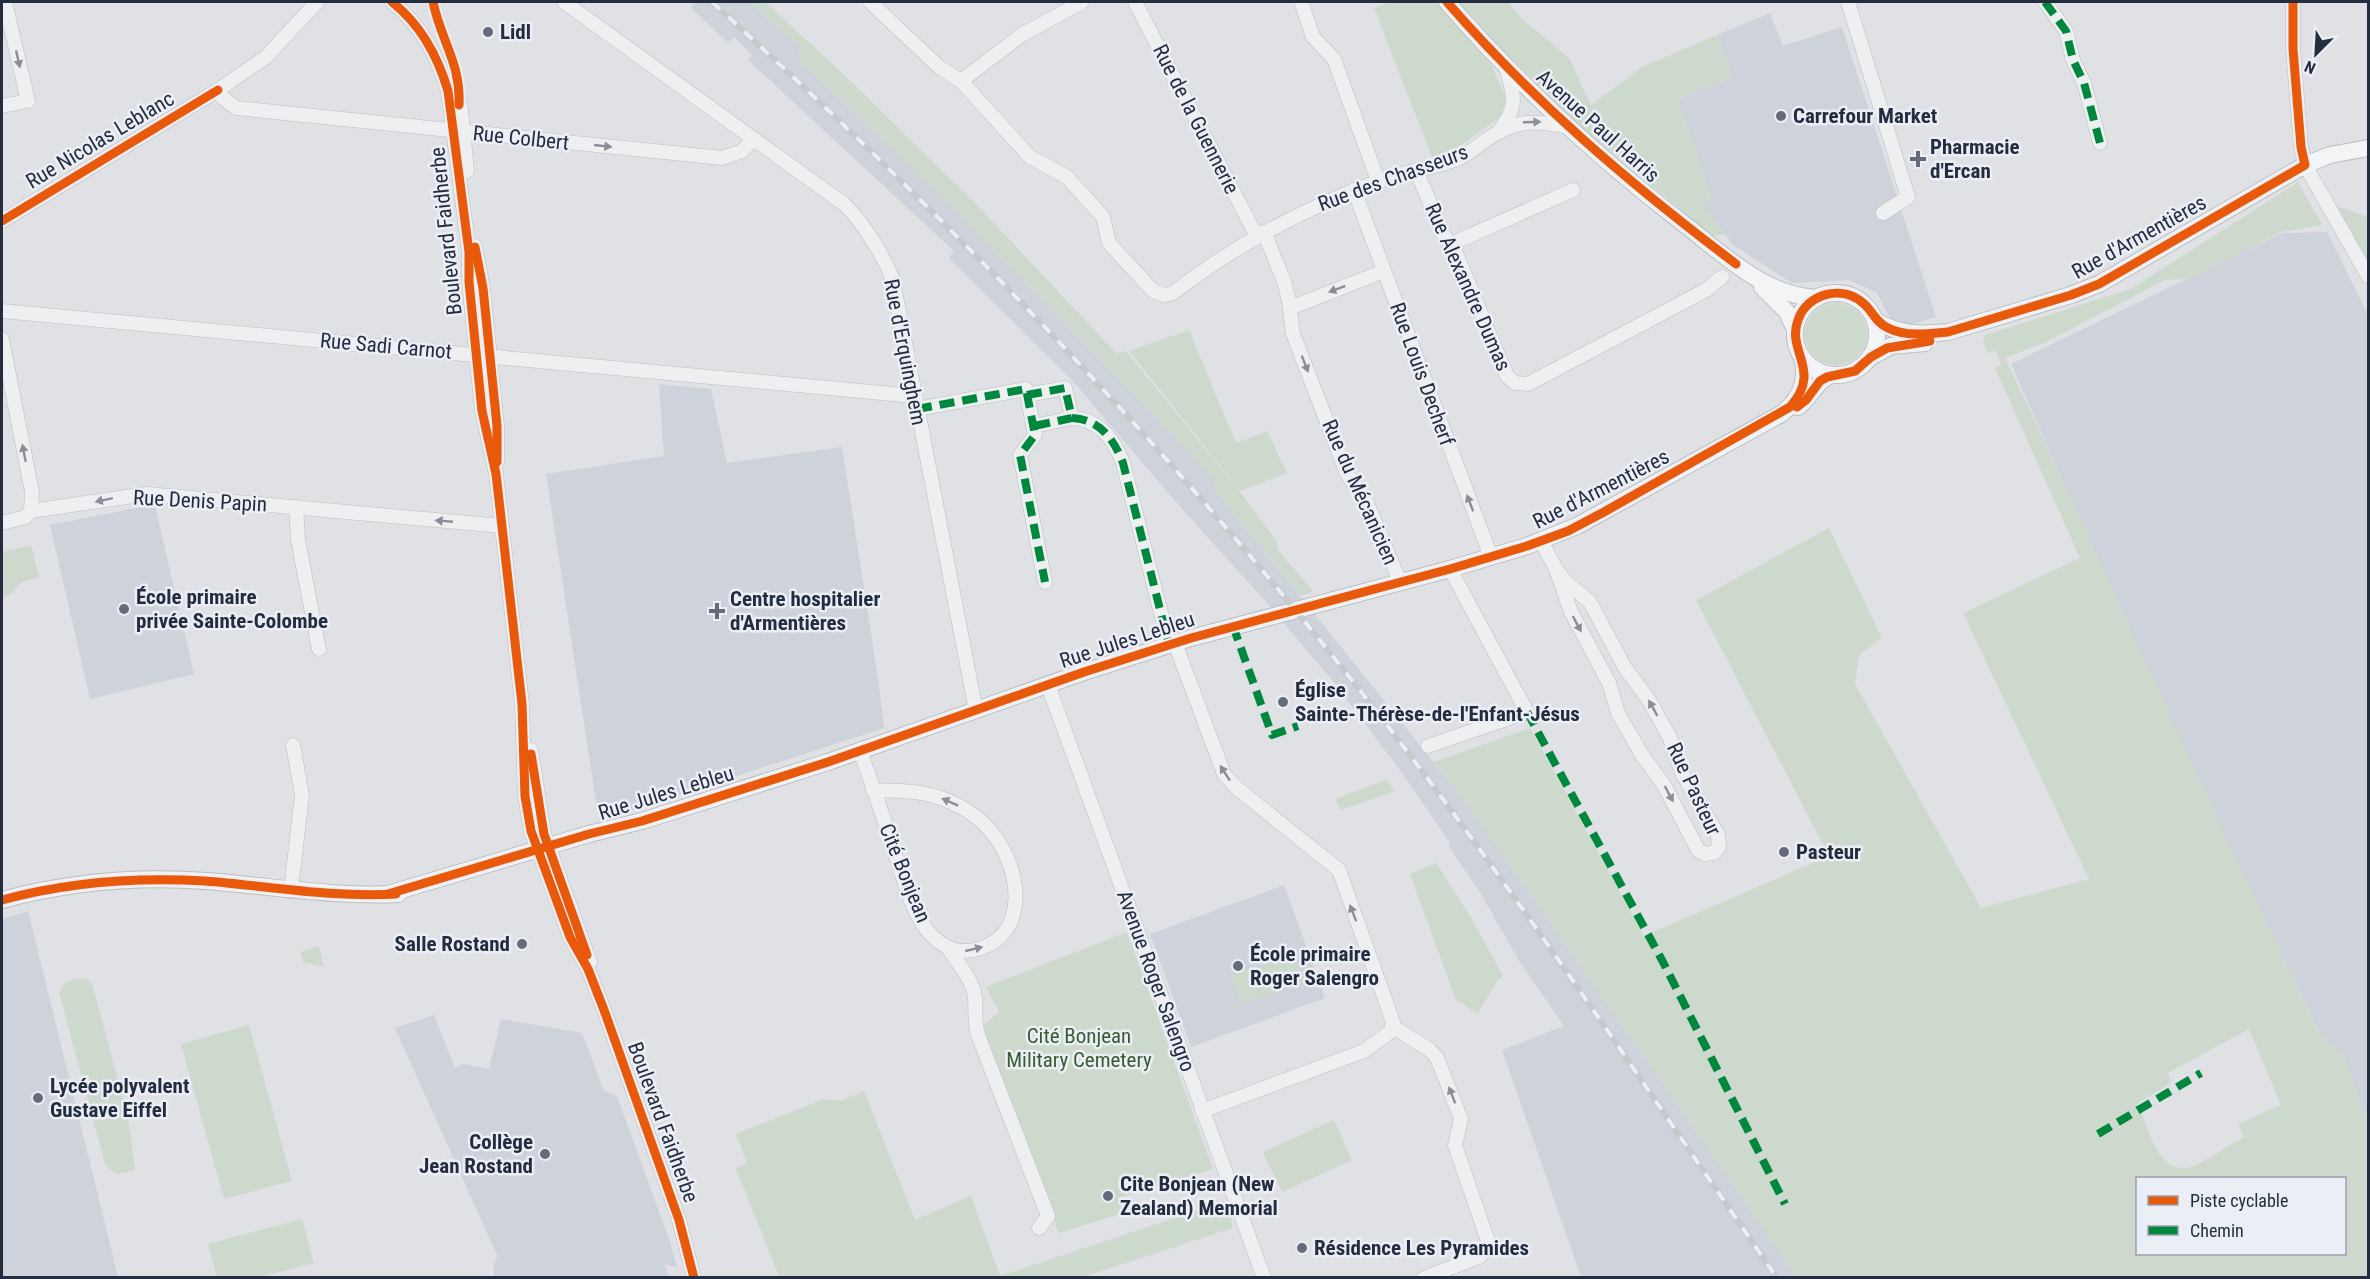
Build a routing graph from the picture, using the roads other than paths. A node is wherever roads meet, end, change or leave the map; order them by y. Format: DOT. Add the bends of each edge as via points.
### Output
graph roads {
  1 [pos="5,2"];
  2 [pos="308,2"];
  3 [pos="317,2"];
  4 [pos="392,2"];
  5 [pos="405,2"];
  6 [pos="564,2"];
  7 [pos="870,2"];
  8 [pos="1082,2"];
  9 [pos="1135,2"];
  10 [pos="1301,2"];
  11 [pos="1447,2"];
  12 [pos="1848,2"];
  13 [pos="2045,2"];
  14 [pos="2293,2"];
  15 [pos="295,26"];
  16 [pos="1506,67"];
  17 [pos="961,81"];
  18 [pos="218,90"];
  19 [pos="2,106"];
  20 [pos="1568,127"];
  21 [pos="458,131"];
  22 [pos="1498,132"];
  23 [pos="754,139"];
  24 [pos="2100,143"];
  25 [pos="2368,148"];
  26 [pos="2305,165"];
  27 [pos="1416,170"];
  28 [pos="1378,181"];
  29 [pos="1354,190"];
  30 [pos="1573,190"];
  31 [pos="1883,213"];
  32 [pos="2,221"];
  33 [pos="1260,234"];
  34 [pos="1451,244"];
  35 [pos="1737,264"];
  36 [pos="1384,271"];
  37 [pos="2368,276"];
  38 [pos="1722,277"];
  39 [pos="1817,298"];
  40 [pos="1290,308"];
  41 [pos="2,311"];
  42 [pos="1875,320"];
  43 [pos="1795,330"];
  44 [pos="1948,332"];
  45 [pos="2,339"];
  46 [pos="483,355"];
  47 [pos="1802,357"];
  48 [pos="1870,357"];
  49 [pos="1832,375"];
  50 [pos="1027,392"];
  51 [pos="916,402"];
  52 [pos="1781,414"];
  53 [pos="1072,418"];
  54 [pos="1034,426"];
  55 [pos="296,507"];
  56 [pos="31,511"];
  57 [pos="2,523"];
  58 [pos="502,526"];
  59 [pos="1541,541"];
  60 [pos="1491,557"];
  61 [pos="1450,569"];
  62 [pos="1556,569"];
  63 [pos="1045,582"];
  64 [pos="1400,582"];
  65 [pos="1323,602"];
  66 [pos="1172,644"];
  67 [pos="320,649"];
  68 [pos="1048,685"];
  69 [pos="1638,685"];
  70 [pos="1614,699"];
  71 [pos="976,711"];
  72 [pos="293,745"];
  73 [pos="1428,746"];
  74 [pos="860,751"];
  75 [pos="873,790"];
  76 [pos="545,853"];
  77 [pos="291,889"];
  78 [pos="2,900"];
  79 [pos="948,948"];
  80 [pos="1393,1027"];
  81 [pos="1202,1111"];
  82 [pos="1039,1228"];
  83 [pos="694,1278"];
  84 [pos="1264,1278"];
  85 [pos="1424,1278"];
  1 -- 19 [label="street, one-way" via="28,101"];
  2 -- 15 [label="street, Rue Nicolas Leblanc"];
  3 -- 15 [label="street, Rue Nicolas Leblanc"];
  4 -- 21 [label="street, Boulevard Faidherbe" via="416,27 440,67"];
  5 -- 21 [label="street, Boulevard Faidherbe" via="430,30 450,70 461,109"];
  6 -- 23 [label="street, Rue d'Erquinghem"];
  7 -- 17 [label="street" via="939,67"];
  8 -- 17 [label="street" via="1018,37"];
  9 -- 33 [label="street, Rue de la Guennerie"];
  10 -- 28 [label="street" via="1316,41 1334,59"];
  11 -- 16 [label="main road, Avenue Paul Harris"];
  12 -- 31 [label="street" via="1908,197"];
  13 -- 24 [label="street" via="2066,31"];
  14 -- 26 [label="street" via="2293,49"];
  15 -- 18 [label="street, Rue Nicolas Leblanc" via="266,57"];
  16 -- 20 [label="main road, Avenue Paul Harris"];
  16 -- 22 [label="street, Rue des Chasseurs" via="1514,106"];
  17 -- 33 [label="street, Rue des Chasseurs" via="1030,157 1067,177 1103,217 1109,243 1153,291 1173,293"];
  18 -- 21 [label="street, Rue Colbert" via="236,108"];
  18 -- 32 [label="street, Rue Nicolas Leblanc"];
  22 -- 20 [label="street, Rue des Chasseurs, one-way" via="1529,121"];
  20 -- 35 [label="main road, Avenue Paul Harris"];
  21 -- 23 [label="street, Rue Colbert, one-way" via="722,158 742,151"];
  21 -- 46 [label="street, Boulevard Faidherbe" via="483,288"];
  22 -- 27 [label="street, Rue des Chasseurs" via="1462,157"];
  23 -- 51 [label="street, Rue d'Erquinghem" via="850,210 884,261 893,281"];
  25 -- 26 [label="main road, Rue d'Armentières" via="2330,155"];
  26 -- 37 [label="street"];
  26 -- 44 [label="main road, Rue d'Armentières" via="2099,284"];
  27 -- 28 [label="street, Rue des Chasseurs"];
  27 -- 34 [label="street, Rue Alexandre Dumas"];
  28 -- 29 [label="street, Rue des Chasseurs"];
  29 -- 33 [label="street, Rue des Chasseurs"];
  29 -- 36 [label="street, Rue Louis Decherf"];
  30 -- 34 [label="street"];
  33 -- 40 [label="street, Rue du Mécanicien" via="1284,281"];
  34 -- 38 [label="street, Rue Alexandre Dumas" via="1507,376 1521,385 1706,290"];
  35 -- 39 [label="main road, Avenue Paul Harris" via="1782,291"];
  35 -- 43 [label="main road, Avenue Paul Harris" via="1783,307"];
  36 -- 40 [label="street, one-way"];
  60 -- 36 [label="street, Rue Louis Decherf, one-way"];
  39 -- 42 [label="main road" via="1834,293 1851,296 1864,304"];
  39 -- 43 [label="main road" via="1804,308"];
  40 -- 64 [label="street, Rue du Mécanicien, one-way" via="1293,334 1346,471 1364,496"];
  41 -- 46 [label="street, Rue Sadi Carnot"];
  42 -- 44 [label="main road, Rue d'Armentières" via="1902,333"];
  42 -- 48 [label="main road" via="1877,336"];
  43 -- 47 [label="main road"];
  44 -- 48 [label="main road, Rue d'Armentières" via="1924,343 1891,346"];
  56 -- 45 [label="street, one-way" via="32,492"];
  46 -- 51 [label="street, Rue Sadi Carnot"];
  46 -- 58 [label="street, Boulevard Faidherbe" via="499,438 496,474"];
  47 -- 49 [label="main road" via="1813,368"];
  47 -- 52 [label="main road, Rue d'Armentières" via="1801,389"];
  48 -- 49 [label="main road" via="1855,371"];
  49 -- 52 [label="main road, Rue d'Armentières" via="1820,381 1801,405"];
  50 -- 51 [label="street, Rue Sadi Carnot"];
  50 -- 53 [label="street, Rue Sadi Carnot" via="1065,388"];
  50 -- 54 [label="street"];
  51 -- 71 [label="street, Rue d'Erquinghem"];
  52 -- 59 [label="main road, Rue d'Armentières" via="1604,512"];
  53 -- 54 [label="street"];
  53 -- 66 [label="street" via="1099,427 1116,446"];
  54 -- 63 [label="street" via="1035,435 1020,455"];
  55 -- 56 [label="street, Rue Denis Papin, one-way" via="132,494"];
  58 -- 55 [label="street, Rue Denis Papin, one-way"];
  55 -- 67 [label="street, Rue Denis Papin" via="298,540"];
  56 -- 57 [label="street, Rue Denis Papin" via="25,517"];
  58 -- 76 [label="street, Boulevard Faidherbe" via="522,704"];
  59 -- 60 [label="main road, Rue d'Armentières"];
  59 -- 62 [label="street, Rue Pasteur"];
  60 -- 61 [label="main road, Rue d'Armentières"];
  61 -- 64 [label="main road, Rue d'Armentières"];
  61 -- 73 [label="street" via="1527,712"];
  62 -- 69 [label="street, Rue Pasteur" via="1590,602"];
  62 -- 70 [label="street, Rue Pasteur, one-way" via="1571,612"];
  64 -- 65 [label="main road, Rue d'Armentières"];
  65 -- 66 [label="main road, Rue Jules Lebleu"];
  66 -- 68 [label="main road, Rue Jules Lebleu"];
  80 -- 66 [label="street, one-way" via="1339,870 1224,774"];
  68 -- 71 [label="main road, Rue Jules Lebleu"];
  68 -- 81 [label="street, Avenue Roger Salengro"];
  69 -- 70 [label="street"];
  70 -- 69 [label="street, Rue Pasteur, one-way" via="1618,713 1664,785 1695,846 1703,854 1714,853 1719,847 1718,835 1682,773 1670,738"];
  71 -- 74 [label="main road, Rue Jules Lebleu"];
  72 -- 77 [label="street" via="302,795"];
  74 -- 75 [label="street, Cité Bonjean"];
  74 -- 76 [label="main road, Rue Jules Lebleu"];
  75 -- 79 [label="street, Cité Bonjean" via="917,912 932,935"];
  79 -- 75 [label="street, Cité Bonjean, one-way" via="979,949 993,943 1007,928 1015,906 1016,887 1006,854 991,832 958,806 921,793"];
  76 -- 77 [label="main road, Rue Jules Lebleu" via="388,894"];
  76 -- 83 [label="street, Boulevard Faidherbe" via="572,944 593,980 682,1228"];
  77 -- 78 [label="main road, Rue Jules Lebleu" via="206,881 132,880 69,885"];
  79 -- 82 [label="street, Cité Bonjean" via="969,980 978,1035 1048,1216"];
  80 -- 81 [label="street" via="1364,1051"];
  85 -- 80 [label="street, one-way" via="1474,1260 1487,1246 1487,1236 1457,1150 1461,1119 1437,1058"];
  81 -- 84 [label="street, Avenue Roger Salengro"];
}
